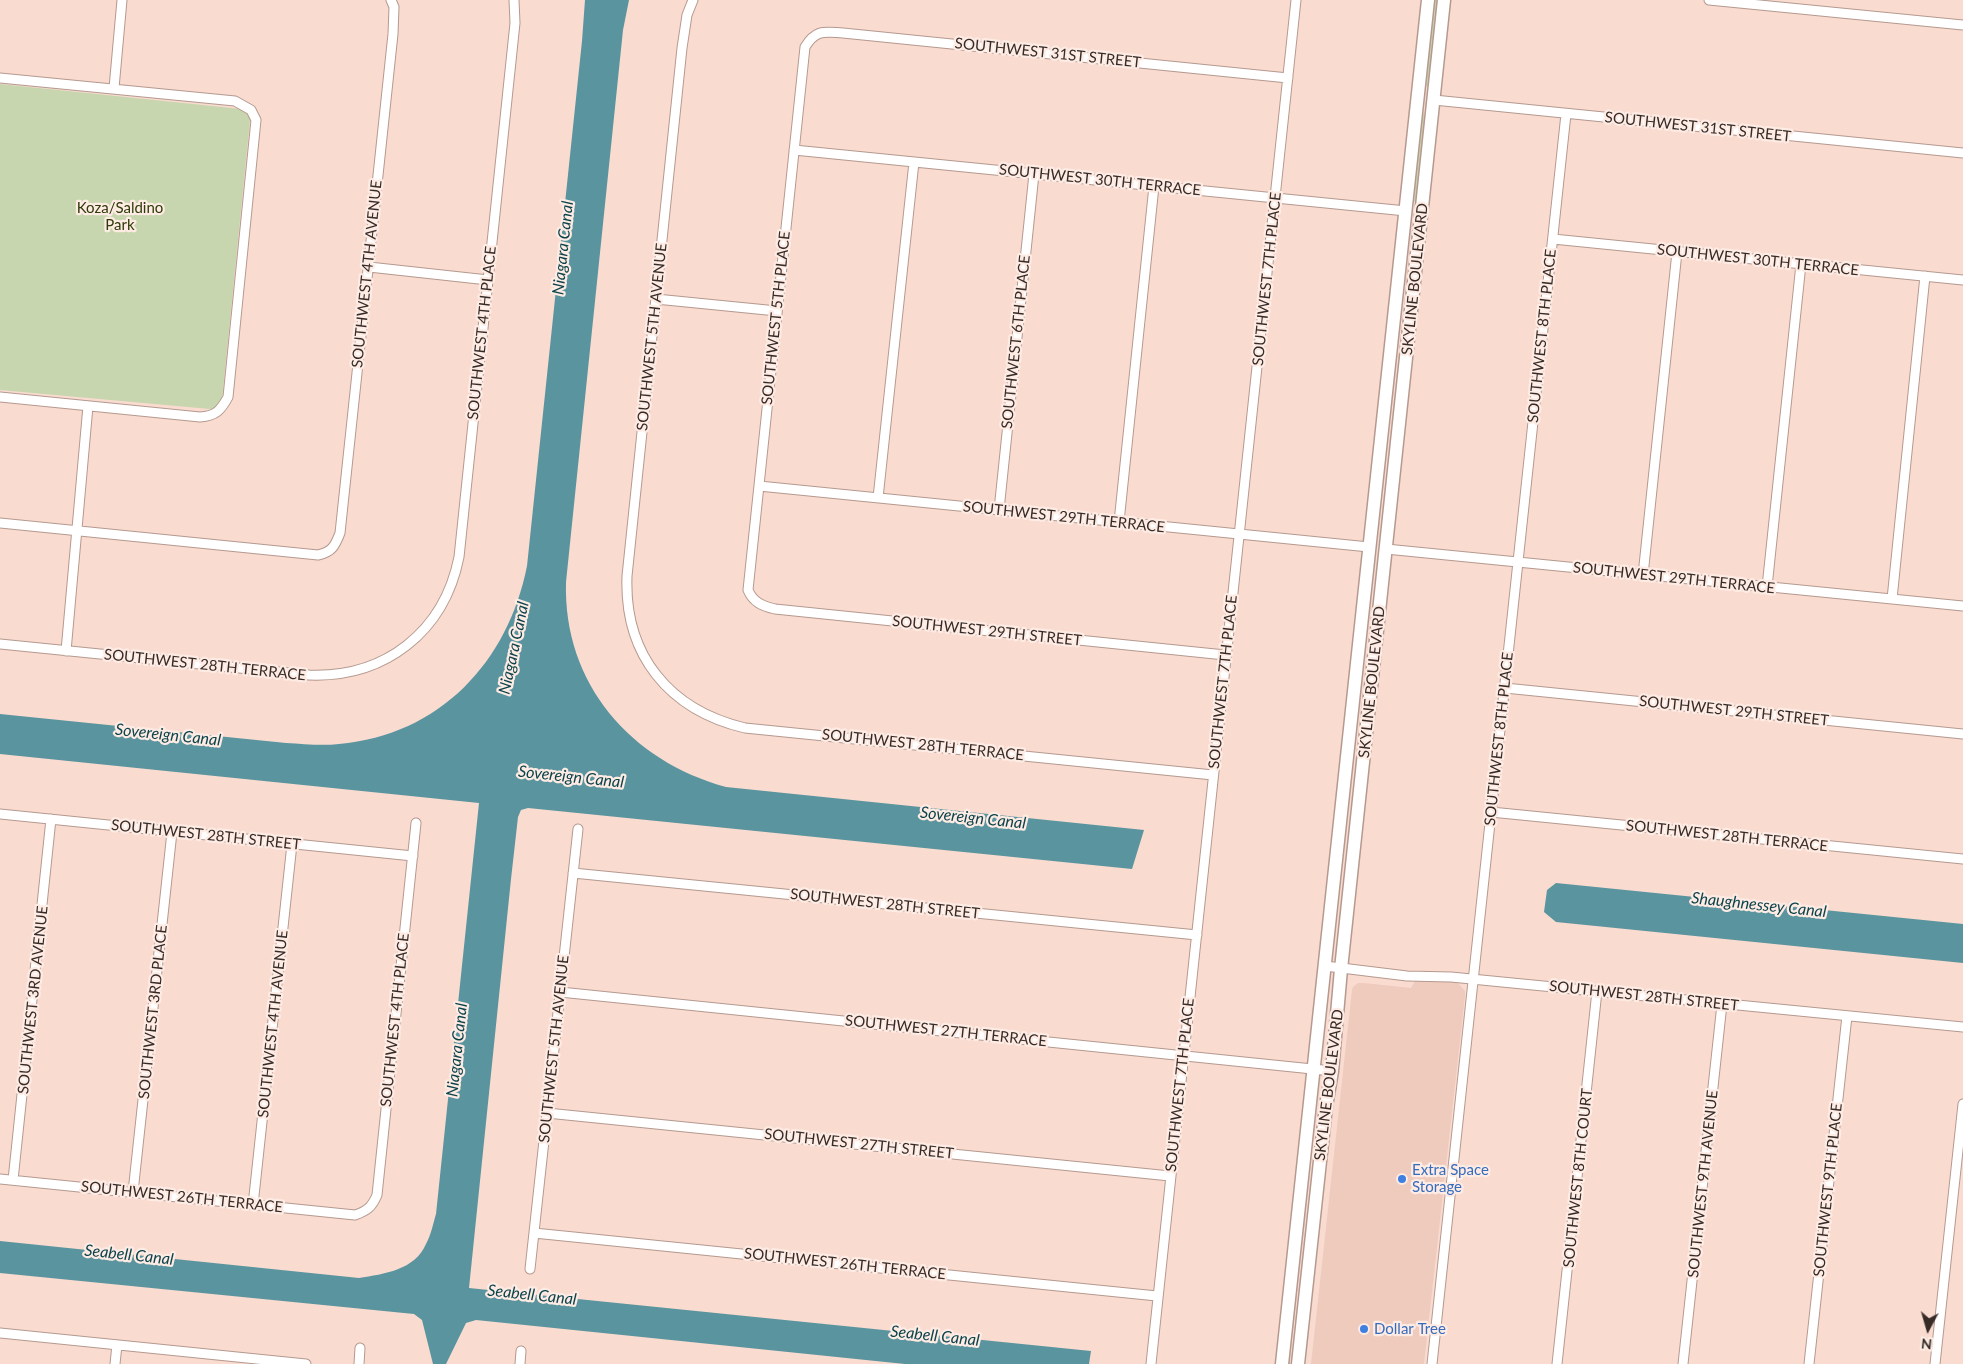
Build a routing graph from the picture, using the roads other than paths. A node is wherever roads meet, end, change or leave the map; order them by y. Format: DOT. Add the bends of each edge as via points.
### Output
graph roads {
  1 [pos="122,0"];
  2 [pos="391,0"];
  3 [pos="514,0"];
  4 [pos="693,0"];
  5 [pos="1296,0"];
  6 [pos="1428,0"];
  7 [pos="1444,0"];
  8 [pos="1709,0"];
  9 [pos="1963,25"];
  10 [pos="810,38"];
  11 [pos="0,78"];
  12 [pos="1288,78"];
  13 [pos="114,88"];
  14 [pos="1418,98"];
  15 [pos="1434,100"];
  16 [pos="1566,114"];
  17 [pos="794,150"];
  18 [pos="1963,153"];
  19 [pos="914,162"];
  20 [pos="1034,174"];
  21 [pos="1154,186"];
  22 [pos="1276,198"];
  23 [pos="1406,211"];
  24 [pos="1422,212"];
  25 [pos="1553,239"];
  26 [pos="1677,252"];
  27 [pos="1801,264"];
  28 [pos="369,267"];
  29 [pos="1926,276"];
  30 [pos="488,280"];
  31 [pos="1963,280"];
  32 [pos="656,299"];
  33 [pos="777,310"];
  34 [pos="0,397"];
  35 [pos="88,406"];
  36 [pos="759,486"];
  37 [pos="878,498"];
  38 [pos="999,510"];
  39 [pos="1119,522"];
  40 [pos="0,523"];
  41 [pos="77,531"];
  42 [pos="1239,534"];
  43 [pos="1369,547"];
  44 [pos="1386,549"];
  45 [pos="1518,562"];
  46 [pos="1643,575"];
  47 [pos="1768,587"];
  48 [pos="752,599"];
  49 [pos="1892,599"];
  50 [pos="1963,606"];
  51 [pos="0,644"];
  52 [pos="404,648"];
  53 [pos="66,651"];
  54 [pos="1225,655"];
  55 [pos="652,670"];
  56 [pos="1505,688"];
  57 [pos="1963,734"];
  58 [pos="1213,775"];
  59 [pos="1491,812"];
  60 [pos="0,814"];
  61 [pos="51,820"];
  62 [pos="416,824"];
  63 [pos="578,829"];
  64 [pos="172,832"];
  65 [pos="292,844"];
  66 [pos="413,856"];
  67 [pos="1963,859"];
  68 [pos="573,873"];
  69 [pos="1197,935"];
  70 [pos="1325,966"];
  71 [pos="1341,969"];
  72 [pos="1474,979"];
  73 [pos="1597,991"];
  74 [pos="560,992"];
  75 [pos="1722,1004"];
  76 [pos="1846,1016"];
  77 [pos="1963,1027"];
  78 [pos="1184,1055"];
  79 [pos="1314,1069"];
  80 [pos="1332,1071"];
  81 [pos="1963,1104"];
  82 [pos="547,1113"];
  83 [pos="1170,1176"];
  84 [pos="0,1179"];
  85 [pos="13,1180"];
  86 [pos="133,1192"];
  87 [pos="253,1205"];
  88 [pos="365,1212"];
  89 [pos="534,1233"];
  90 [pos="530,1270"];
  91 [pos="1157,1296"];
  92 [pos="0,1333"];
  93 [pos="117,1345"];
  94 [pos="360,1348"];
  95 [pos="521,1351"];
  96 [pos="238,1361"];
  97 [pos="115,1364"];
  98 [pos="306,1364"];
  99 [pos="358,1364"];
  100 [pos="520,1364"];
  101 [pos="1151,1364"];
  102 [pos="1282,1364"];
  103 [pos="1298,1364"];
  104 [pos="1432,1364"];
  105 [pos="1557,1364"];
  106 [pos="1683,1364"];
  107 [pos="1809,1364"];
  108 [pos="1935,1364"];
  1 -- 13 [label="street"];
  2 -- 28 [label="street, SOUTHWEST 4TH AVENUE" via="394,7 393,34"];
  3 -- 30 [label="street, SOUTHWEST 4TH PLACE" via="515,23"];
  4 -- 32 [label="street, SOUTHWEST 5TH AVENUE" via="682,48"];
  5 -- 12 [label="street, SOUTHWEST 7TH PLACE"];
  6 -- 14 [label="street, SKYLINE BOULEVARD"];
  7 -- 15 [label="street, SKYLINE BOULEVARD"];
  8 -- 9 [label="street"];
  10 -- 12 [label="street, SOUTHWEST 31ST STREET" via="819,32 843,33"];
  10 -- 17 [label="street, SOUTHWEST 5TH PLACE" via="805,47"];
  11 -- 13 [label="street"];
  12 -- 22 [label="street, SOUTHWEST 7TH PLACE"];
  13 -- 35 [label="street" via="235,102 252,110 256,120 251,183 228,397 221,410 211,416 200,417"];
  14 -- 15 [label="street"];
  14 -- 23 [label="street, SKYLINE BOULEVARD"];
  15 -- 16 [label="street, SOUTHWEST 31ST STREET"];
  15 -- 24 [label="street, SKYLINE BOULEVARD"];
  16 -- 18 [label="street, SOUTHWEST 31ST STREET"];
  16 -- 25 [label="street, SOUTHWEST 8TH PLACE"];
  17 -- 19 [label="street, SOUTHWEST 30TH TERRACE"];
  17 -- 33 [label="street, SOUTHWEST 5TH PLACE"];
  19 -- 20 [label="street, SOUTHWEST 30TH TERRACE"];
  19 -- 37 [label="street"];
  20 -- 21 [label="street, SOUTHWEST 30TH TERRACE"];
  20 -- 38 [label="street, SOUTHWEST 6TH PLACE"];
  21 -- 22 [label="street, SOUTHWEST 30TH TERRACE"];
  21 -- 39 [label="street"];
  22 -- 23 [label="street, SOUTHWEST 30TH TERRACE"];
  22 -- 42 [label="street, SOUTHWEST 7TH PLACE"];
  23 -- 24 [label="street"];
  23 -- 43 [label="street, SKYLINE BOULEVARD"];
  24 -- 44 [label="street, SKYLINE BOULEVARD"];
  25 -- 26 [label="street, SOUTHWEST 30TH TERRACE"];
  25 -- 45 [label="street, SOUTHWEST 8TH PLACE"];
  26 -- 27 [label="street, SOUTHWEST 30TH TERRACE"];
  26 -- 46 [label="street"];
  27 -- 29 [label="street, SOUTHWEST 30TH TERRACE"];
  27 -- 47 [label="street"];
  28 -- 30 [label="street"];
  28 -- 41 [label="street, SOUTHWEST 4TH AVENUE" via="340,533 334,547 318,555"];
  29 -- 31 [label="street, SOUTHWEST 30TH TERRACE"];
  29 -- 49 [label="street"];
  30 -- 52 [label="street, SOUTHWEST 4TH PLACE" via="456,569 448,592 432,620"];
  32 -- 33 [label="street"];
  32 -- 55 [label="street, SOUTHWEST 5TH AVENUE" via="626,588 635,638"];
  33 -- 36 [label="street, SOUTHWEST 5TH PLACE"];
  34 -- 35 [label="street"];
  35 -- 41 [label="street"];
  36 -- 37 [label="street, SOUTHWEST 29TH TERRACE"];
  36 -- 48 [label="street, SOUTHWEST 5TH PLACE" via="748,590"];
  37 -- 38 [label="street, SOUTHWEST 29TH TERRACE"];
  38 -- 39 [label="street, SOUTHWEST 29TH TERRACE"];
  39 -- 42 [label="street, SOUTHWEST 29TH TERRACE"];
  40 -- 41 [label="street"];
  41 -- 53 [label="street"];
  42 -- 43 [label="street, SOUTHWEST 29TH TERRACE"];
  42 -- 54 [label="street, SOUTHWEST 7TH PLACE"];
  43 -- 44 [label="street"];
  43 -- 70 [label="street, SKYLINE BOULEVARD"];
  44 -- 45 [label="street, SOUTHWEST 29TH TERRACE"];
  44 -- 71 [label="street, SKYLINE BOULEVARD"];
  45 -- 46 [label="street, SOUTHWEST 29TH TERRACE"];
  45 -- 56 [label="street, SOUTHWEST 8TH PLACE"];
  46 -- 47 [label="street, SOUTHWEST 29TH TERRACE"];
  47 -- 49 [label="street, SOUTHWEST 29TH TERRACE"];
  48 -- 54 [label="street, SOUTHWEST 29TH STREET" via="764,607 775,609"];
  49 -- 50 [label="street, SOUTHWEST 29TH TERRACE"];
  51 -- 53 [label="street, SOUTHWEST 28TH TERRACE"];
  52 -- 53 [label="street, SOUTHWEST 28TH TERRACE" via="374,665 320,676"];
  54 -- 58 [label="street, SOUTHWEST 7TH PLACE"];
  55 -- 58 [label="street, SOUTHWEST 28TH TERRACE" via="670,691 690,706 710,717 745,728"];
  56 -- 57 [label="street, SOUTHWEST 29TH STREET"];
  56 -- 59 [label="street, SOUTHWEST 8TH PLACE"];
  58 -- 69 [label="street, SOUTHWEST 7TH PLACE"];
  59 -- 67 [label="street, SOUTHWEST 28TH TERRACE"];
  59 -- 72 [label="street, SOUTHWEST 8TH PLACE"];
  60 -- 61 [label="street, SOUTHWEST 28TH STREET"];
  61 -- 64 [label="street, SOUTHWEST 28TH STREET"];
  61 -- 85 [label="street, SOUTHWEST 3RD AVENUE"];
  62 -- 66 [label="street, SOUTHWEST 4TH PLACE"];
  63 -- 68 [label="street, SOUTHWEST 5TH AVENUE"];
  64 -- 65 [label="street, SOUTHWEST 28TH STREET"];
  64 -- 86 [label="street, SOUTHWEST 3RD PLACE"];
  65 -- 66 [label="street, SOUTHWEST 28TH STREET"];
  65 -- 87 [label="street, SOUTHWEST 4TH AVENUE"];
  66 -- 88 [label="street, SOUTHWEST 4TH PLACE" via="377,1195"];
  68 -- 69 [label="street, SOUTHWEST 28TH STREET"];
  68 -- 74 [label="street, SOUTHWEST 5TH AVENUE"];
  69 -- 78 [label="street, SOUTHWEST 7TH PLACE"];
  70 -- 71 [label="street, SOUTHWEST 28TH STREET"];
  70 -- 79 [label="street, SKYLINE BOULEVARD"];
  71 -- 72 [label="street, SOUTHWEST 28TH STREET"];
  71 -- 80 [label="street, SKYLINE BOULEVARD"];
  72 -- 73 [label="street, SOUTHWEST 28TH STREET"];
  72 -- 104 [label="street, SOUTHWEST 8TH PLACE"];
  73 -- 75 [label="street, SOUTHWEST 28TH STREET"];
  73 -- 105 [label="street, SOUTHWEST 8TH COURT"];
  74 -- 78 [label="street, SOUTHWEST 27TH TERRACE"];
  74 -- 82 [label="street, SOUTHWEST 5TH AVENUE"];
  75 -- 76 [label="street, SOUTHWEST 28TH STREET"];
  75 -- 106 [label="street, SOUTHWEST 9TH AVENUE"];
  76 -- 77 [label="street, SOUTHWEST 28TH STREET"];
  76 -- 107 [label="street, SOUTHWEST 9TH PLACE"];
  78 -- 79 [label="street, SOUTHWEST 27TH TERRACE"];
  78 -- 83 [label="street, SOUTHWEST 7TH PLACE"];
  79 -- 80 [label="street, SOUTHWEST 27TH TERRACE"];
  79 -- 102 [label="street, SKYLINE BOULEVARD"];
  80 -- 103 [label="street, SKYLINE BOULEVARD"];
  81 -- 108 [label="street"];
  82 -- 83 [label="street, SOUTHWEST 27TH STREET"];
  82 -- 89 [label="street, SOUTHWEST 5TH AVENUE"];
  83 -- 91 [label="street, SOUTHWEST 7TH PLACE"];
  84 -- 85 [label="street, SOUTHWEST 26TH TERRACE"];
  85 -- 86 [label="street, SOUTHWEST 26TH TERRACE"];
  86 -- 87 [label="street, SOUTHWEST 26TH TERRACE"];
  87 -- 88 [label="street, SOUTHWEST 26TH TERRACE" via="355,1215"];
  89 -- 90 [label="street, SOUTHWEST 5TH AVENUE"];
  89 -- 91 [label="street, SOUTHWEST 26TH TERRACE"];
  91 -- 101 [label="street, SOUTHWEST 7TH PLACE"];
  92 -- 93 [label="street"];
  93 -- 96 [label="street"];
  93 -- 97 [label="street"];
  94 -- 99 [label="street"];
  95 -- 100 [label="street"];
  96 -- 98 [label="street"];
}
